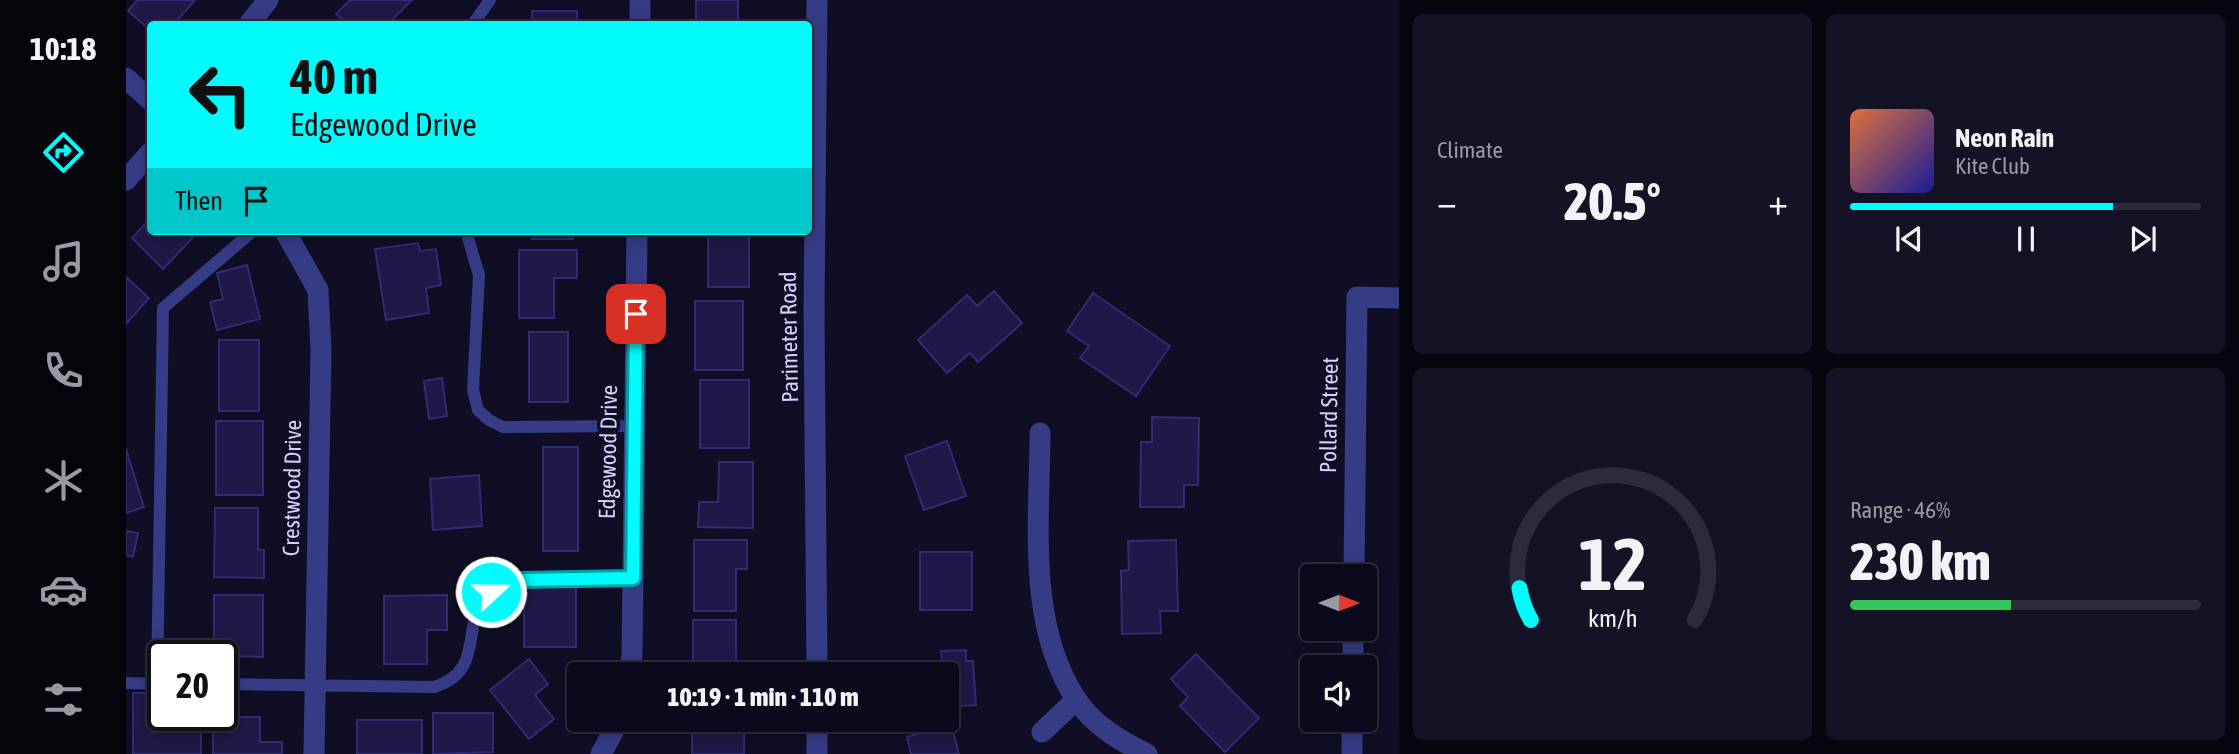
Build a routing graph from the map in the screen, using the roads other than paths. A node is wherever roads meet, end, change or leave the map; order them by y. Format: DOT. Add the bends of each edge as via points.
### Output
graph roads {
  1 [pos="268,0"];
  2 [pos="490,0"];
  3 [pos="640,0"];
  4 [pos="817,0"];
  5 [pos="252,21"];
  6 [pos="475,21"];
  7 [pos="640,21"];
  8 [pos="126,78"];
  9 [pos="147,97"];
  10 [pos="147,156"];
  11 [pos="126,180"];
  12 [pos="248,235"];
  13 [pos="287,235"];
  14 [pos="467,235"];
  15 [pos="637,235"];
  16 [pos="1399,298"];
  17 [pos="635,426"];
  18 [pos="1041,433"];
  19 [pos="1354,564"];
  20 [pos="633,578"];
  21 [pos="160,640"];
  22 [pos="630,662"];
  23 [pos="817,662"];
  24 [pos="126,683"];
  25 [pos="147,684"];
  26 [pos="238,684"];
  27 [pos="315,685"];
  28 [pos="1076,699"];
  29 [pos="613,732"];
  30 [pos="817,732"];
  31 [pos="1042,732"];
  32 [pos="1352,732"];
  33 [pos="314,754"];
  34 [pos="601,754"];
  35 [pos="817,754"];
  36 [pos="1147,754"];
  37 [pos="1352,754"];
  1 -- 5 [label="street"];
  2 -- 6 [label="lane"];
  3 -- 7 [label="street"];
  4 -- 23 [label="street, Parimeter Road"];
  8 -- 9 [label="street"];
  10 -- 11 [label="street"];
  12 -- 21 [label="lane" via="163,308"];
  13 -- 27 [label="street, Crestwood Drive" via="318,290"];
  14 -- 17 [label="lane" via="479,275 473,390 478,410 503,427"];
  15 -- 17 [label="street, Edgewood Drive"];
  16 -- 19 [label="street, Pollard Street" via="1357,297"];
  17 -- 20 [label="street, Edgewood Drive"];
  18 -- 28 [label="street" via="1042,591 1054,650"];
  20 -- 22 [label="street, Edgewood Drive"];
  20 -- 27 [label="lane" via="505,583 480,601 469,654 450,682 434,687"];
  24 -- 25 [label="lane"];
  26 -- 27 [label="lane"];
  27 -- 33 [label="street, Crestwood Drive"];
  28 -- 31 [label="street"];
  28 -- 36 [label="street" via="1107,731"];
  29 -- 34 [label="street"];
  30 -- 35 [label="street"];
  32 -- 37 [label="street"];
}
